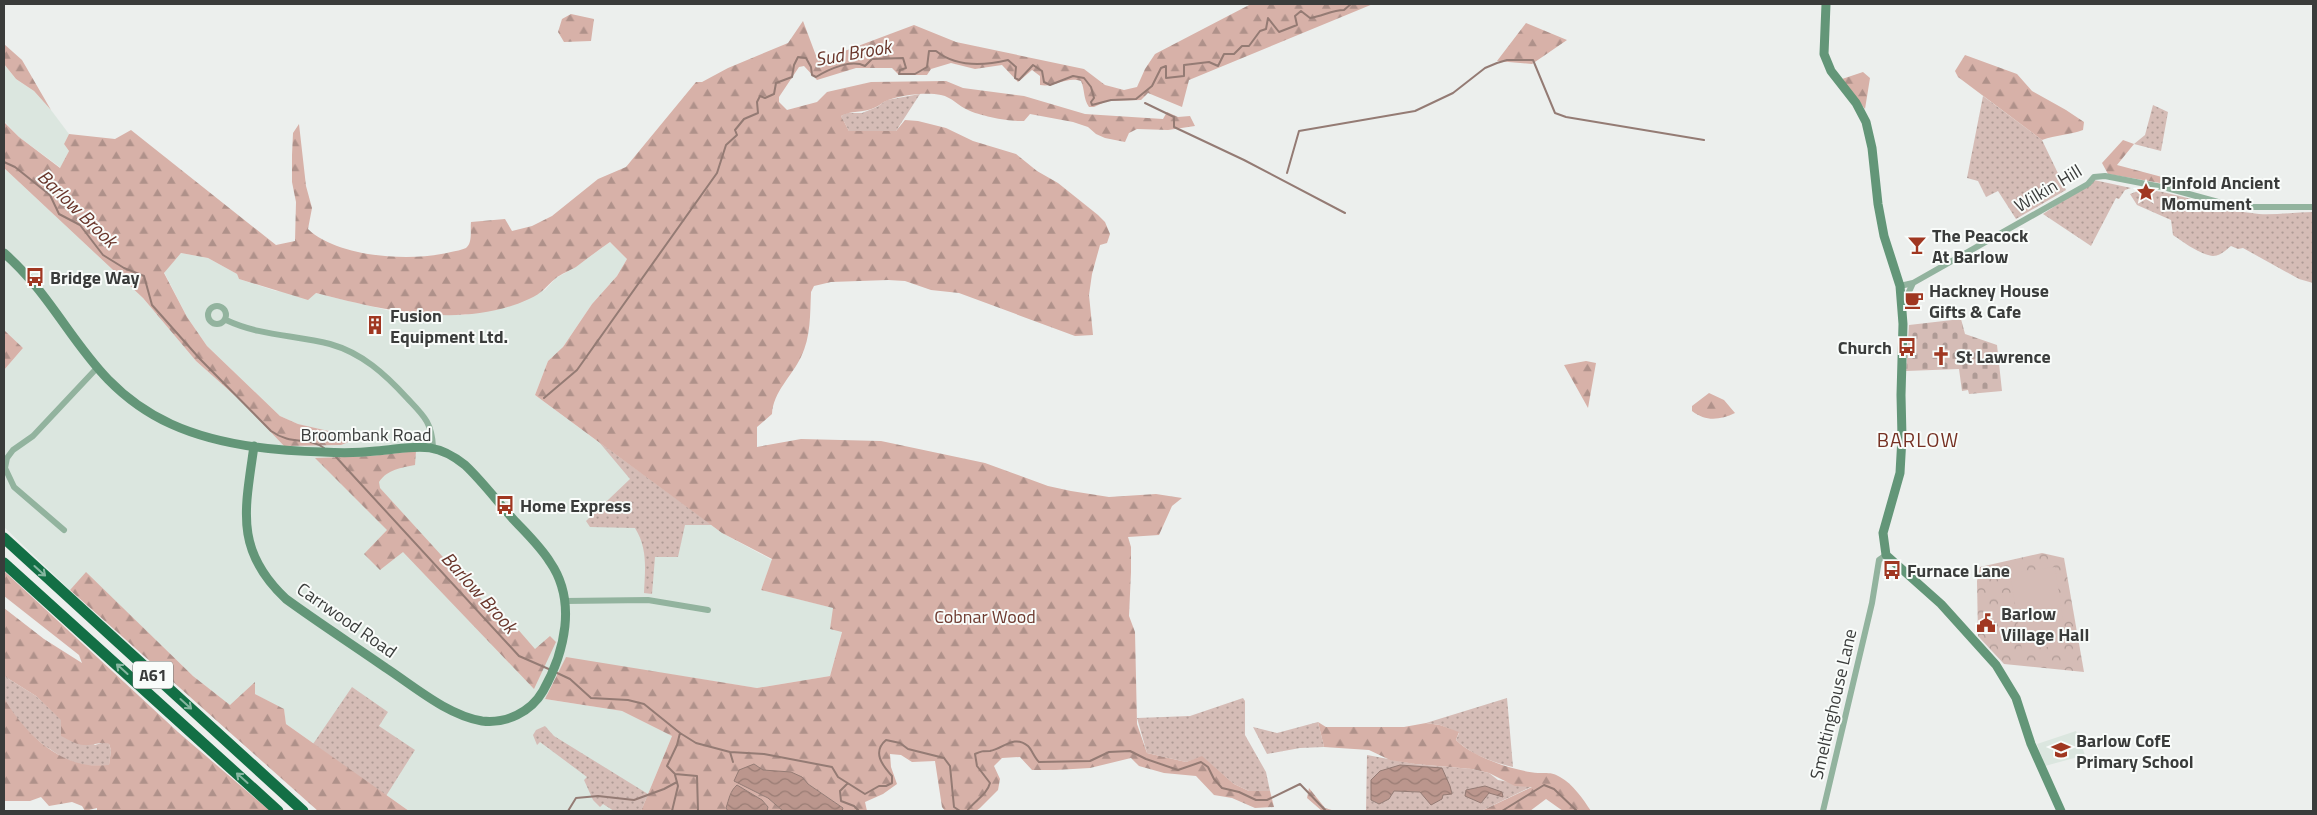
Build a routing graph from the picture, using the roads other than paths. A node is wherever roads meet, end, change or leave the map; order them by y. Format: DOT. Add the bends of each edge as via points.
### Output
graph roads {
  1 [pos="1826,4"];
  2 [pos="2313,207"];
  3 [pos="4,253"];
  4 [pos="1913,283"];
  5 [pos="1900,286"];
  6 [pos="1902,308"];
  7 [pos="226,320"];
  8 [pos="96,369"];
  9 [pos="254,446"];
  10 [pos="433,447"];
  11 [pos="5,457"];
  12 [pos="64,530"];
  13 [pos="4,538"];
  14 [pos="1886,555"];
  15 [pos="4,562"];
  16 [pos="565,601"];
  17 [pos="708,610"];
  18 [pos="535,701"];
  19 [pos="278,811"];
  20 [pos="303,811"];
  21 [pos="1823,811"];
  22 [pos="2061,811"];
  1 -- 5 [label="street" via="1824,54 1831,71 1856,103 1866,122 1884,236"];
  2 -- 4 [label="street, Wilkin Hill" via="2229,205 2167,188 2105,176 2094,177 2088,184"];
  3 -- 8 [label="street, Broombank Road" via="30,278"];
  4 -- 5 [label="street, Wilkin Hill"];
  4 -- 6 [label="street"];
  5 -- 6 [label="street"];
  6 -- 14 [label="street" via="1901,464 1883,532"];
  7 -- 10 [label="street" via="275,336 329,344 367,362 383,372 424,416 432,433"];
  8 -- 9 [label="street, Broombank Road" via="130,400 172,425 206,438"];
  8 -- 11 [label="street" via="33,436"];
  9 -- 10 [label="street, Broombank Road" via="322,452"];
  9 -- 18 [label="street, Carrwood Road" via="246,506 248,538 258,564 286,599 423,692 467,717 495,721 508,719"];
  10 -- 16 [label="street, Broombank Road" via="457,458 468,468 543,552 557,573"];
  11 -- 12 [label="street" via="5,468 14,487"];
  13 -- 20 [label="highway, A61, one-way"];
  14 -- 21 [label="street, Smeltinghouse Lane" via="1879,560 1872,603"];
  14 -- 22 [label="street" via="1941,604 1996,665 2016,698 2031,744"];
  19 -- 15 [label="highway, A61, one-way"];
  16 -- 17 [label="street" via="648,600"];
  16 -- 18 [label="street, Broombank Road" via="564,638 548,681"];
}
